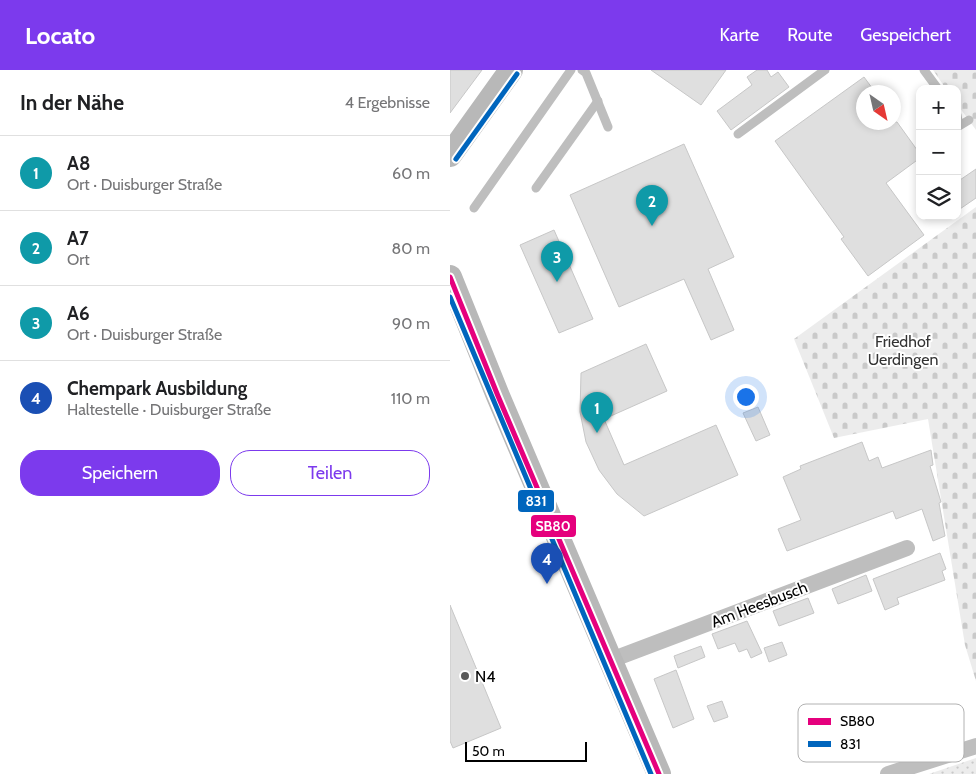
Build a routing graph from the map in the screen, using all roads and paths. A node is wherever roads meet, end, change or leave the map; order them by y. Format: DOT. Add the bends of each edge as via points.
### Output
graph roads {
  1 [pos="511,70"];
  2 [pos="571,70"];
  3 [pos="582,70"];
  4 [pos="825,70"];
  5 [pos="924,70"];
  6 [pos="935,85"];
  7 [pos="598,101"];
  8 [pos="969,120"];
  9 [pos="961,125"];
  10 [pos="608,127"];
  11 [pos="738,134"];
  12 [pos="450,155"];
  13 [pos="536,188"];
  14 [pos="474,208"];
  15 [pos="450,277"];
  16 [pos="907,548"];
  17 [pos="611,660"];
  18 [pos="976,746"];
  19 [pos="964,750"];
  20 [pos="926,762"];
  21 [pos="659,774"];
  22 [pos="888,774"];
  1 -- 12 [label="main road"];
  2 -- 14 [label="lane"];
  3 -- 7 [label="lane"];
  4 -- 11 [label="lane"];
  5 -- 6 [label="lane"];
  7 -- 10 [label="lane"];
  7 -- 13 [label="lane"];
  8 -- 9 [label="lane"];
  15 -- 17 [label="main road"];
  16 -- 17 [label="street, Am Heesbusch"];
  17 -- 21 [label="main road"];
  18 -- 19 [label="street"];
  20 -- 22 [label="street"];
}
